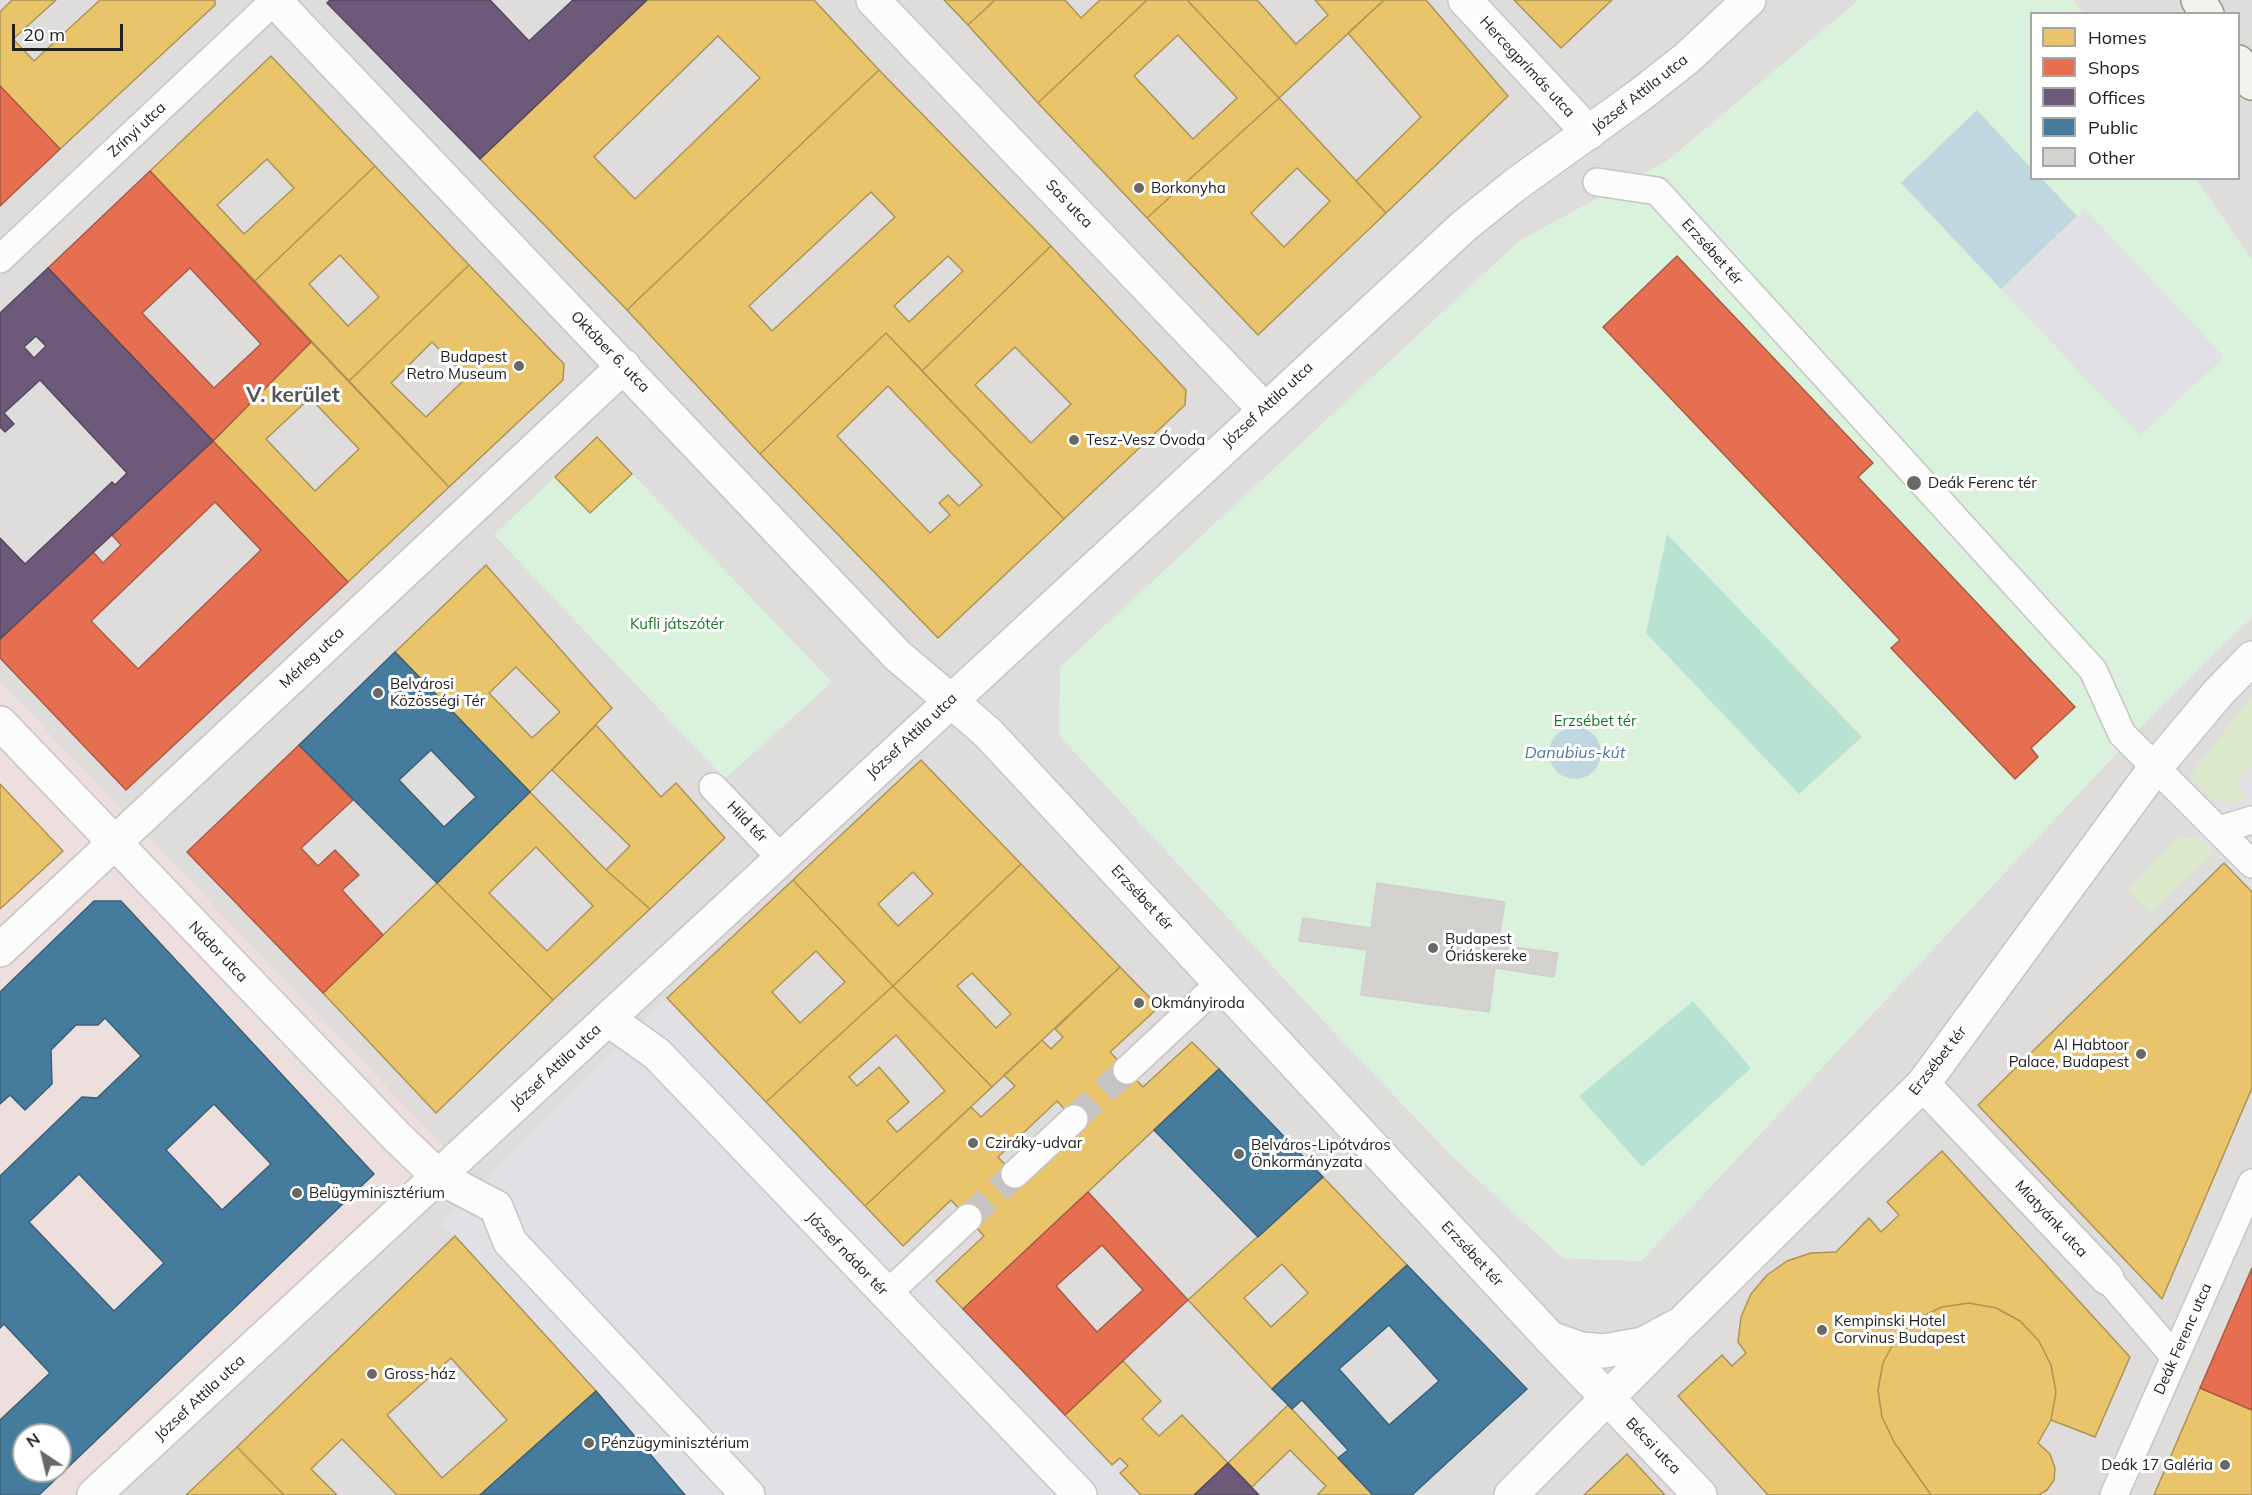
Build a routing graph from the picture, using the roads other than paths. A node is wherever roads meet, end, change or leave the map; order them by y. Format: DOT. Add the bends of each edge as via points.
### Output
graph roads {
  1 [pos="274,0"];
  2 [pos="873,0"];
  3 [pos="1465,0"];
  4 [pos="1749,0"];
  5 [pos="2240,65"];
  6 [pos="2252,83"];
  7 [pos="1589,133"];
  8 [pos="1597,182"];
  9 [pos="0,260"];
  10 [pos="624,366"];
  11 [pos="1264,409"];
  12 [pos="2252,658"];
  13 [pos="950,699"];
  14 [pos="0,723"];
  15 [pos="2155,768"];
  16 [pos="713,787"];
  17 [pos="2252,820"];
  18 [pos="2218,830"];
  19 [pos="113,843"];
  20 [pos="781,858"];
  21 [pos="2252,864"];
  22 [pos="0,950"];
  23 [pos="1221,982"];
  24 [pos="608,1019"];
  25 [pos="1127,1070"];
  26 [pos="1923,1084"];
  27 [pos="1074,1119"];
  28 [pos="1015,1174"];
  29 [pos="439,1177"];
  30 [pos="2252,1183"];
  31 [pos="968,1218"];
  32 [pos="2107,1278"];
  33 [pos="886,1295"];
  34 [pos="1683,1323"];
  35 [pos="1550,1338"];
  36 [pos="2175,1357"];
  37 [pos="1606,1398"];
  38 [pos="94,1495"];
  39 [pos="748,1495"];
  40 [pos="1080,1495"];
  41 [pos="1511,1495"];
  42 [pos="1700,1495"];
  43 [pos="2114,1495"];
  1 -- 9 [label="street, Zrínyi utca"];
  1 -- 10 [label="street, Október 6. utca"];
  2 -- 11 [label="street, Sas utca"];
  3 -- 7 [label="street, Hercegprímás utca"];
  4 -- 7 [label="street, József Attila utca" via="1687,58"];
  5 -- 6 [label="main road"];
  7 -- 11 [label="street, József Attila utca" via="1464,226"];
  8 -- 15 [label="street, Erzsébet tér" via="1657,191 2093,670 2122,734"];
  10 -- 13 [label="street, Október 6. utca" via="898,656"];
  10 -- 19 [label="street, Mérleg utca"];
  11 -- 13 [label="street, József Attila utca"];
  12 -- 15 [label="street, Erzsébet tér" via="2218,692"];
  13 -- 20 [label="street, József Attila utca"];
  13 -- 23 [label="street, Erzsébet tér" via="988,733"];
  14 -- 19 [label="street, Nádor utca"];
  15 -- 18 [label="street"];
  15 -- 26 [label="street, Erzsébet tér"];
  16 -- 20 [label="street, Hild tér"];
  17 -- 18 [label="street"];
  18 -- 21 [label="street"];
  19 -- 22 [label="street, Mérleg utca"];
  19 -- 29 [label="street, Nádor utca"];
  20 -- 24 [label="street, József Attila utca"];
  23 -- 25 [label="street"];
  23 -- 35 [label="street, Erzsébet tér"];
  24 -- 29 [label="street, József Attila utca"];
  24 -- 33 [label="street, József nádor tér" via="657,1054"];
  26 -- 32 [label="street, Miatyánk utca"];
  26 -- 34 [label="street, Erzsébet tér"];
  27 -- 28 [label="street"];
  29 -- 38 [label="street, József Attila utca"];
  29 -- 39 [label="street" via="500,1211 510,1242"];
  30 -- 36 [label="street, Deák Ferenc utca"];
  31 -- 33 [label="street"];
  32 -- 36 [label="street, Miatyánk utca"];
  33 -- 40 [label="street, József nádor tér"];
  34 -- 35 [label="street, Erzsébet tér" via="1643,1344 1619,1350 1581,1349"];
  34 -- 37 [label="street, Erzsébet tér"];
  35 -- 37 [label="street, Erzsébet tér"];
  36 -- 43 [label="street, Deák Ferenc utca"];
  37 -- 41 [label="street"];
  37 -- 42 [label="street, Bécsi utca"];
}
